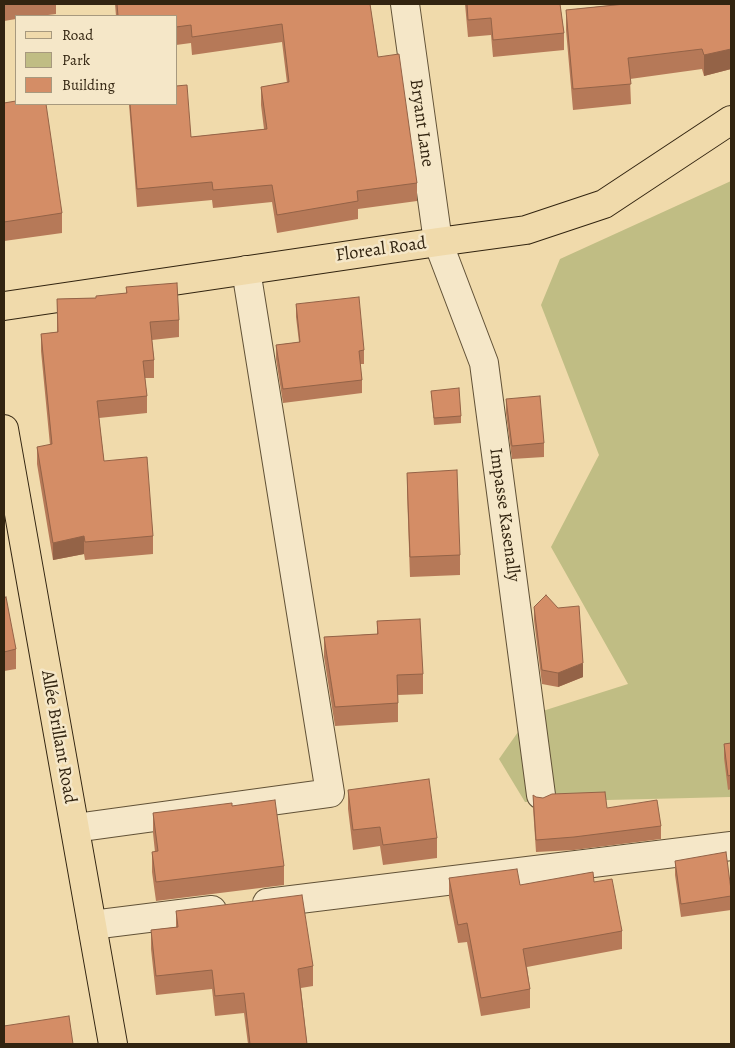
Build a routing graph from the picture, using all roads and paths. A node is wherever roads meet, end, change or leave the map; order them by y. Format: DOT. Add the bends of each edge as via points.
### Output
graph roads {
  1 [pos="405,4"];
  2 [pos="731,120"];
  3 [pos="438,242"];
  4 [pos="246,270"];
  5 [pos="4,306"];
  6 [pos="4,429"];
  7 [pos="541,795"];
  8 [pos="75,828"];
  9 [pos="731,846"];
  10 [pos="92,925"];
  11 [pos="113,1044"];
  1 -- 3 [label="street, Bryant Lane"];
  2 -- 3 [label="main road, Floreal Road" via="604,204 526,230"];
  3 -- 4 [label="main road, Floreal Road"];
  3 -- 7 [label="street, Impasse Kasenally" via="484,363"];
  4 -- 5 [label="main road, Floreal Road"];
  4 -- 8 [label="street" via="330,793"];
  6 -- 8 [label="main road, Allée Brillant Road"];
  8 -- 10 [label="main road, Allée Brillant Road"];
  9 -- 10 [label="street"];
  10 -- 11 [label="main road, Allée Brillant Road"];
}
